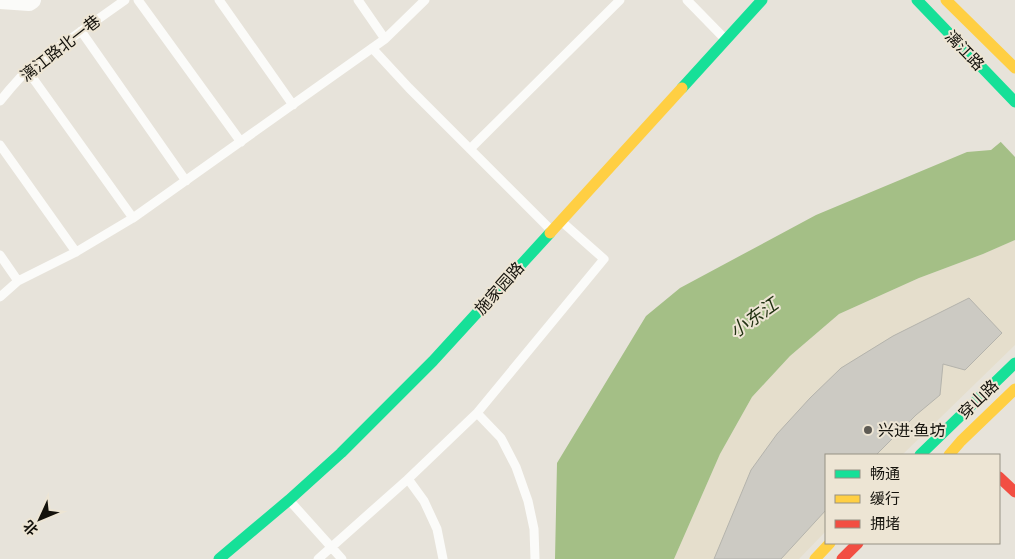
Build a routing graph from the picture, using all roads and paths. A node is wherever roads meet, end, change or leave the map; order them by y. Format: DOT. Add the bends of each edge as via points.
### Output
graph roads {
  1 [pos="0,0"];
  2 [pos="32,0"];
  3 [pos="124,0"];
  4 [pos="138,0"];
  5 [pos="219,0"];
  6 [pos="358,0"];
  7 [pos="425,0"];
  8 [pos="620,0"];
  9 [pos="687,0"];
  10 [pos="762,0"];
  11 [pos="917,0"];
  12 [pos="946,0"];
  13 [pos="81,31"];
  14 [pos="385,39"];
  15 [pos="726,40"];
  16 [pos="372,48"];
  17 [pos="1004,65"];
  18 [pos="27,70"];
  19 [pos="1014,101"];
  20 [pos="0,102"];
  21 [pos="293,105"];
  22 [pos="240,142"];
  23 [pos="0,145"];
  24 [pos="470,149"];
  25 [pos="186,181"];
  26 [pos="133,218"];
  27 [pos="561,221"];
  28 [pos="552,231"];
  29 [pos="76,252"];
  30 [pos="0,255"];
  31 [pos="18,281"];
  32 [pos="0,297"];
  33 [pos="1015,363"];
  34 [pos="1015,389"];
  35 [pos="477,413"];
  36 [pos="948,428"];
  37 [pos="938,439"];
  38 [pos="962,441"];
  39 [pos="971,450"];
  40 [pos="921,454"];
  41 [pos="952,454"];
  42 [pos="1000,478"];
  43 [pos="408,479"];
  44 [pos="1015,492"];
  45 [pos="289,500"];
  46 [pos="829,544"];
  47 [pos="857,544"];
  48 [pos="332,548"];
  49 [pos="219,559"];
  50 [pos="318,559"];
  51 [pos="342,559"];
  52 [pos="443,559"];
  53 [pos="535,559"];
  54 [pos="815,559"];
  55 [pos="842,559"];
  1 -- 2 [label="street"];
  3 -- 13 [label="lane, 漓江路北一巷"];
  4 -- 22 [label="lane"];
  5 -- 21 [label="lane"];
  6 -- 14 [label="lane"];
  7 -- 14 [label="lane"];
  8 -- 24 [label="lane"];
  9 -- 15 [label="lane"];
  10 -- 15 [label="main road, 施家园路"];
  11 -- 17 [label="main road, 漓江路"];
  12 -- 17 [label="main road, 漓江路"];
  13 -- 18 [label="lane, 漓江路北一巷"];
  13 -- 25 [label="lane"];
  14 -- 16 [label="lane"];
  15 -- 27 [label="main road, 施家园路"];
  16 -- 21 [label="lane"];
  16 -- 24 [label="lane"];
  17 -- 19 [label="main road, 漓江路"];
  18 -- 20 [label="lane, 漓江路北一巷"];
  18 -- 26 [label="lane"];
  21 -- 22 [label="lane"];
  22 -- 25 [label="lane"];
  23 -- 29 [label="lane"];
  24 -- 28 [label="lane"];
  25 -- 26 [label="lane"];
  26 -- 29 [label="lane"];
  27 -- 28 [label="main road, 施家园路"];
  27 -- 35 [label="lane" via="604,259"];
  28 -- 45 [label="main road, 施家园路" via="420,374"];
  29 -- 31 [label="lane"];
  30 -- 31 [label="lane"];
  31 -- 32 [label="lane"];
  33 -- 36 [label="main road, 穿山路"];
  34 -- 38 [label="main road, 穿山路"];
  35 -- 43 [label="lane"];
  35 -- 53 [label="lane" via="501,438 516,467 534,529"];
  36 -- 37 [label="main road, 穿山路"];
  36 -- 38 [label="main road"];
  37 -- 40 [label="main road, 穿山路"];
  37 -- 41 [label="main road"];
  38 -- 39 [label="main road"];
  38 -- 41 [label="main road, 穿山路"];
  42 -- 44 [label="main road"];
  43 -- 48 [label="lane"];
  43 -- 52 [label="lane" via="424,501 437,529"];
  45 -- 48 [label="lane"];
  45 -- 49 [label="main road, 施家园路"];
  46 -- 54 [label="main road"];
  47 -- 55 [label="main road"];
  48 -- 50 [label="lane"];
  48 -- 51 [label="lane"];
}
